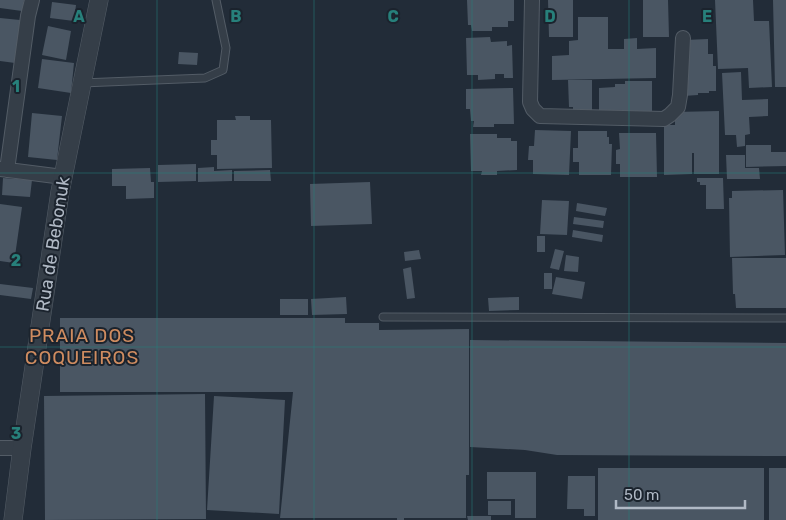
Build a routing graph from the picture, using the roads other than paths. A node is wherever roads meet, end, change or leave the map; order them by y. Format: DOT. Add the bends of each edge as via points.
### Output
graph roads {
  1 [pos="32,0"];
  2 [pos="98,0"];
  3 [pos="216,0"];
  4 [pos="532,0"];
  5 [pos="683,38"];
  6 [pos="82,83"];
  7 [pos="4,170"];
  8 [pos="63,177"];
  9 [pos="383,317"];
  10 [pos="786,318"];
  11 [pos="0,448"];
  12 [pos="22,448"];
  13 [pos="13,520"];
  1 -- 7 [label="street"];
  2 -- 6 [label="street, Rua de Bebonuk"];
  3 -- 6 [label="lane" via="226,48 223,70 205,78"];
  4 -- 5 [label="street" via="530,102 540,116 664,119 678,107"];
  6 -- 8 [label="street, Rua de Bebonuk"];
  7 -- 8 [label="street"];
  8 -- 12 [label="street, Rua de Bebonuk"];
  9 -- 10 [label="lane"];
  11 -- 12 [label="street"];
  12 -- 13 [label="street, Rua de Bebonuk"];
}
